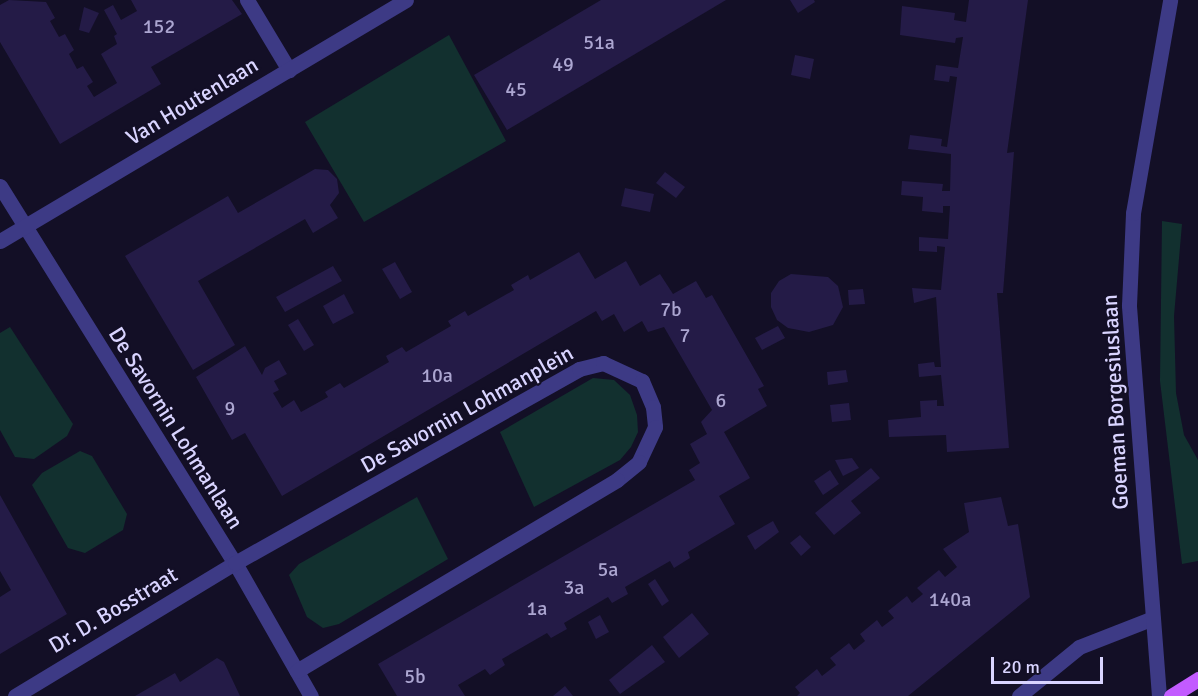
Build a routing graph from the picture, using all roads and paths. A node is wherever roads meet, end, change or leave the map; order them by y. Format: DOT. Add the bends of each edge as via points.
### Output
graph roads {
  1 [pos="247,0"];
  2 [pos="406,0"];
  3 [pos="1170,0"];
  4 [pos="289,70"];
  5 [pos="0,186"];
  6 [pos="24,227"];
  7 [pos="0,241"];
  8 [pos="235,563"];
  9 [pos="1153,618"];
  10 [pos="297,671"];
  11 [pos="1198,679"];
  12 [pos="15,696"];
  13 [pos="311,696"];
  14 [pos="1019,696"];
  15 [pos="1160,696"];
  16 [pos="1171,696"];
  1 -- 4 [label="street"];
  2 -- 4 [label="street, Van Houtenlaan"];
  3 -- 9 [label="street, Goeman Borgesiuslaan" via="1133,213 1129,305"];
  4 -- 6 [label="street, Van Houtenlaan"];
  5 -- 6 [label="street, De Savornin Lohmanlaan"];
  6 -- 7 [label="street, Van Houtenlaan"];
  6 -- 8 [label="street, De Savornin Lohmanlaan"];
  8 -- 10 [label="street, De Savornin Lohmanlaan"];
  8 -- 10 [label="street, De Savornin Lohmanplein" via="579,369 603,363 642,381 653,407 655,427 639,462 617,480"];
  8 -- 12 [label="street, Dr. D. Bosstraat"];
  9 -- 14 [label="street" via="1079,647"];
  9 -- 15 [label="street, Goeman Borgesiuslaan"];
  10 -- 13 [label="street, De Savornin Lohmanlaan"];
  11 -- 16 [label="main road"];
}
